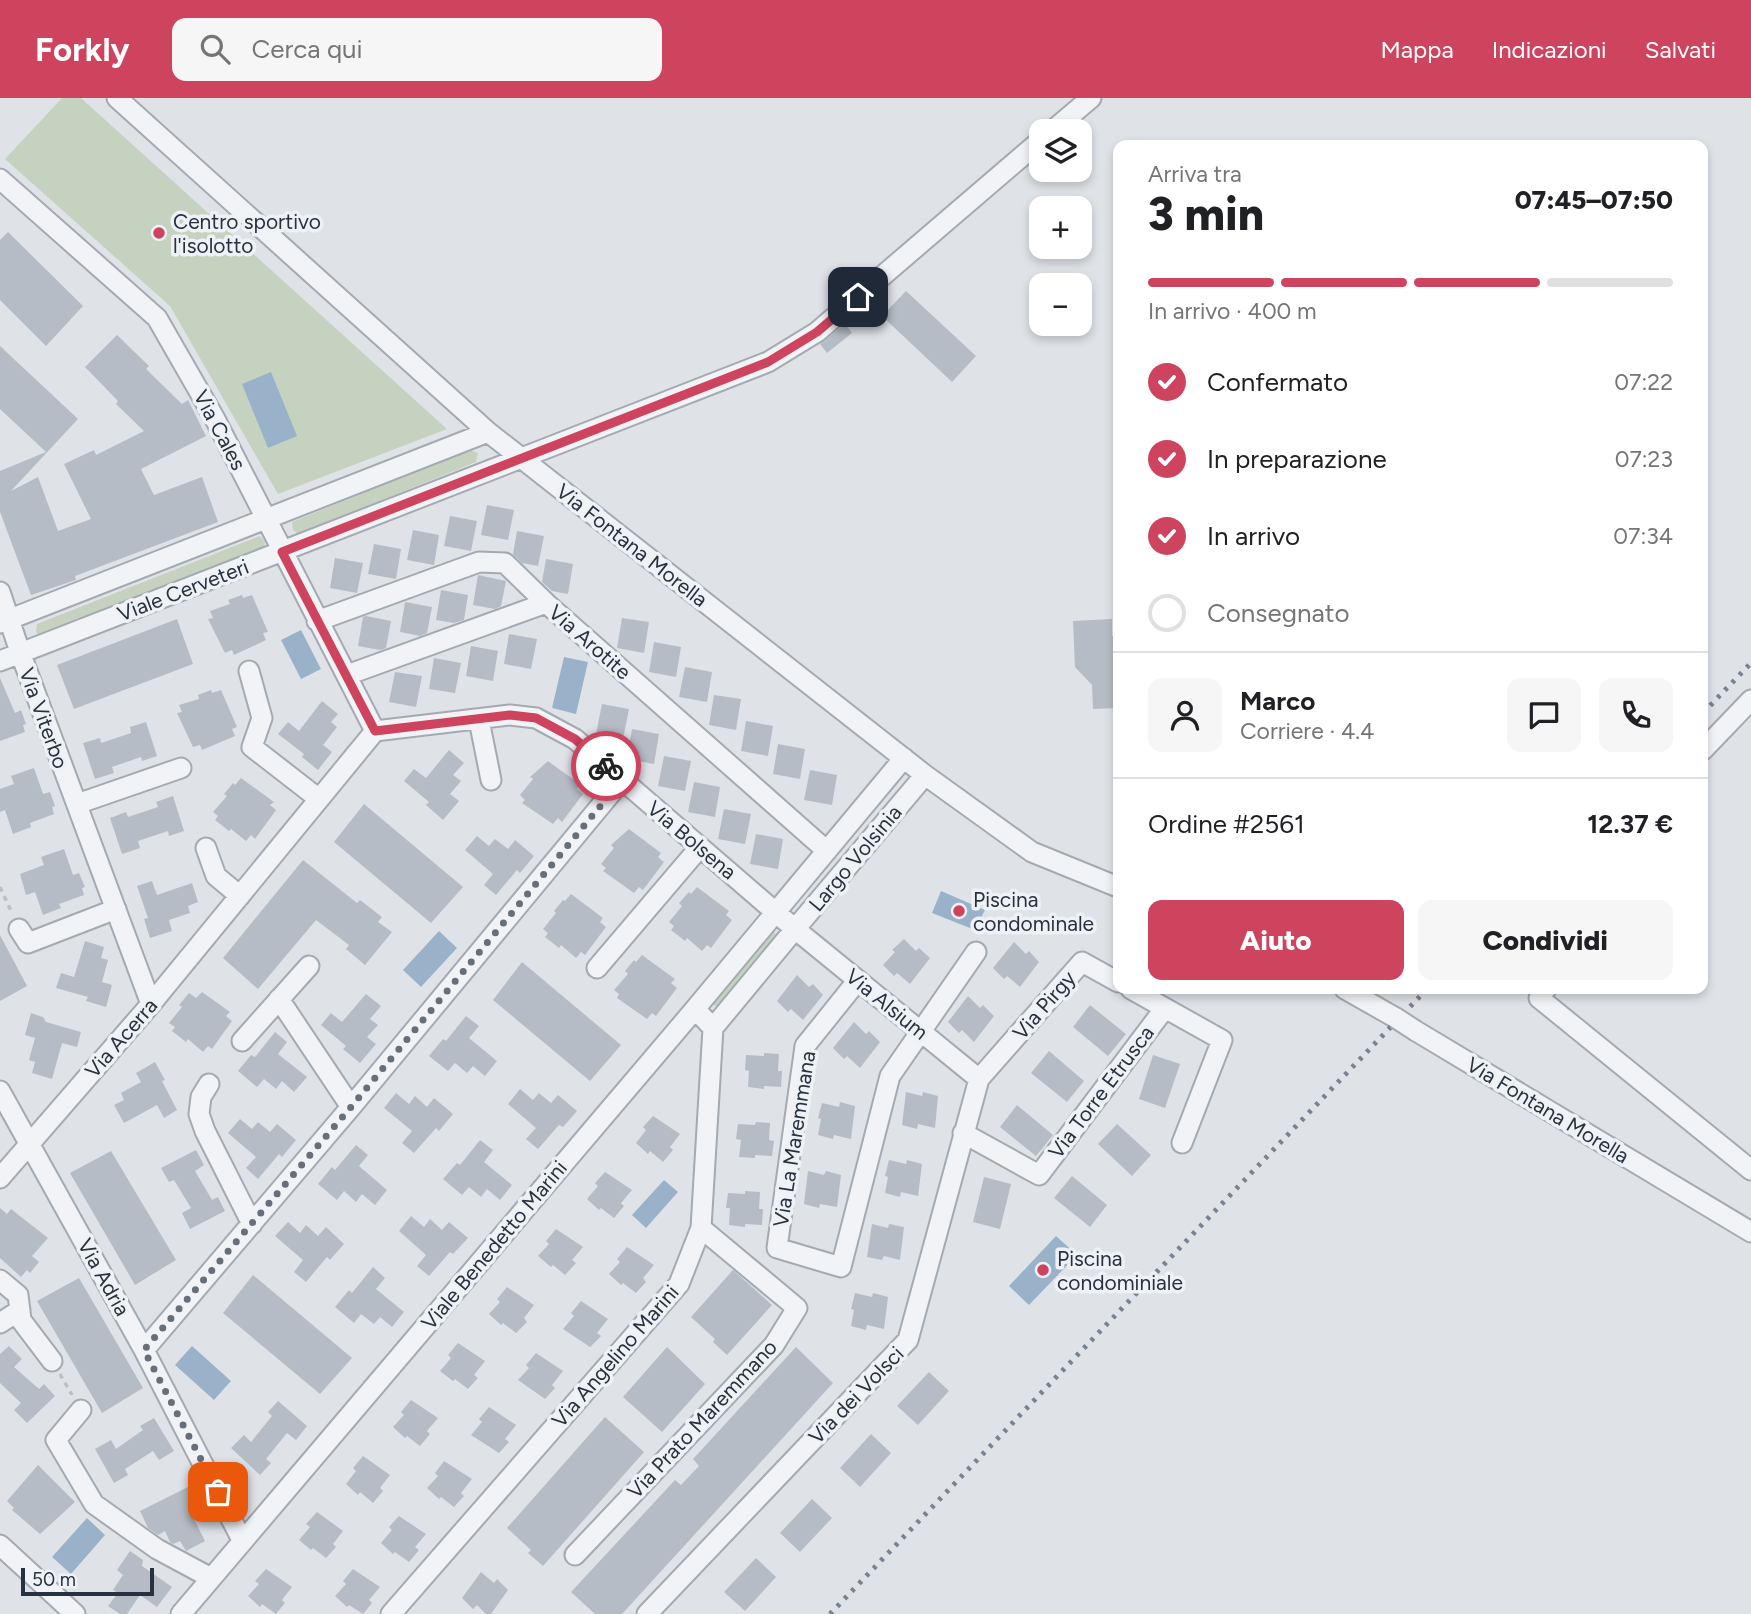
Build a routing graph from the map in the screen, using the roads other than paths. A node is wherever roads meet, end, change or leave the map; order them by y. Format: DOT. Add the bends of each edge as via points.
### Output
graph roads {
  1 [pos="117,98"];
  2 [pos="1091,98"];
  3 [pos="1066,119"];
  4 [pos="1029,151"];
  5 [pos="0,179"];
  6 [pos="488,432"];
  7 [pos="522,459"];
  8 [pos="265,519"];
  9 [pos="282,552"];
  10 [pos="0,592"];
  11 [pos="546,604"];
  12 [pos="4,621"];
  13 [pos="317,621"];
  14 [pos="20,652"];
  15 [pos="0,661"];
  16 [pos="249,671"];
  17 [pos="347,675"];
  18 [pos="1751,700"];
  19 [pos="479,720"];
  20 [pos="375,731"];
  21 [pos="1708,745"];
  22 [pos="904,758"];
  23 [pos="181,768"];
  24 [pos="925,775"];
  25 [pos="491,780"];
  26 [pos="622,780"];
  27 [pos="319,799"];
  28 [pos="77,804"];
  29 [pos="700,847"];
  30 [pos="206,848"];
  31 [pos="827,851"];
  32 [pos="1113,885"];
  33 [pos="240,896"];
  34 [pos="116,909"];
  35 [pos="776,911"];
  36 [pos="19,929"];
  37 [pos="796,929"];
  38 [pos="976,952"];
  39 [pos="309,966"];
  40 [pos="597,968"];
  41 [pos="1113,979"];
  42 [pos="858,981"];
  43 [pos="1140,994"];
  44 [pos="1354,994"];
  45 [pos="1542,994"];
  46 [pos="279,999"];
  47 [pos="151,1004"];
  48 [pos="1165,1008"];
  49 [pos="695,1009"];
  50 [pos="713,1028"];
  51 [pos="921,1032"];
  52 [pos="242,1041"];
  53 [pos="979,1079"];
  54 [pos="209,1084"];
  55 [pos="0,1091"];
  56 [pos="351,1107"];
  57 [pos="963,1133"];
  58 [pos="1182,1143"];
  59 [pos="29,1144"];
  60 [pos="1751,1170"];
  61 [pos="0,1178"];
  62 [pos="252,1224"];
  63 [pos="701,1228"];
  64 [pos="1751,1232"];
  65 [pos="0,1280"];
  66 [pos="20,1310"];
  67 [pos="0,1323"];
  68 [pos="144,1350"];
  69 [pos="52,1361"];
  70 [pos="81,1410"];
  71 [pos="242,1540"];
  72 [pos="0,1546"];
  73 [pos="575,1555"];
  74 [pos="211,1578"];
  75 [pos="75,1614"];
  76 [pos="181,1614"];
  77 [pos="391,1614"];
  78 [pos="647,1614"];
  1 -- 6 [label="street, Via Fontana Morella"];
  2 -- 3 [label="street"];
  4 -- 7 [label="street, Viale Cerveteri" via="817,332 788,351"];
  5 -- 8 [label="street, Via Cales" via="157,318"];
  6 -- 7 [label="street, Via Fontana Morella"];
  6 -- 8 [label="street, Viale Cerveteri"];
  7 -- 9 [label="street, Viale Cerveteri"];
  7 -- 22 [label="street, Via Fontana Morella"];
  8 -- 9 [label="street, Via Cales"];
  8 -- 12 [label="street, Viale Cerveteri"];
  9 -- 13 [label="street, Via Cales"];
  9 -- 14 [label="street, Viale Cerveteri"];
  10 -- 12 [label="street, Via Viterbo"];
  11 -- 13 [label="street, Via Arotite" via="505,563 479,562"];
  11 -- 17 [label="street"];
  11 -- 31 [label="street, Via Arotite"];
  12 -- 14 [label="street, Via Viterbo"];
  13 -- 17 [label="street, Via Cales"];
  14 -- 15 [label="street, Viale Cerveteri"];
  14 -- 28 [label="street, Via Viterbo"];
  16 -- 27 [label="street" via="262,718 252,747"];
  17 -- 20 [label="street, Via Cales"];
  18 -- 21 [label="street"];
  19 -- 20 [label="street, Via Bolsena"];
  19 -- 25 [label="street"];
  19 -- 26 [label="street, Via Bolsena" via="510,715 536,718 575,739"];
  20 -- 27 [label="street, Via Acerra"];
  22 -- 24 [label="street, Via Fontana Morella"];
  22 -- 31 [label="street, Largo Volsinia"];
  23 -- 28 [label="street"];
  24 -- 32 [label="street, Via Fontana Morella" via="1032,852"];
  24 -- 37 [label="street, Largo Volsinia"];
  26 -- 29 [label="street, Via Bolsena"];
  26 -- 56 [label="street"];
  27 -- 33 [label="street, Via Acerra"];
  28 -- 34 [label="street, Via Viterbo"];
  29 -- 35 [label="street, Via Bolsena"];
  29 -- 40 [label="street"];
  30 -- 33 [label="street" via="216,876"];
  31 -- 35 [label="street, Largo Volsinia"];
  33 -- 47 [label="street, Via Acerra"];
  34 -- 36 [label="street" via="28,943"];
  34 -- 47 [label="street, Via Viterbo"];
  35 -- 37 [label="street, Largo Volsinia"];
  35 -- 49 [label="street, Viale Benedetto Marini"];
  37 -- 42 [label="street, Via Alsium"];
  37 -- 50 [label="street"];
  38 -- 51 [label="street"];
  39 -- 46 [label="street"];
  41 -- 53 [label="street, Via Pirgy" via="1082,962"];
  42 -- 51 [label="street, Via Alsium"];
  42 -- 51 [label="street, Via La Maremmana" via="805,1046 777,1248 841,1267 890,1076"];
  43 -- 48 [label="street"];
  44 -- 64 [label="street, Via Fontana Morella, bridge"];
  45 -- 60 [label="street" via="1539,998"];
  46 -- 52 [label="street"];
  46 -- 56 [label="street"];
  47 -- 59 [label="street, Via Acerra"];
  48 -- 57 [label="street, Via Torre Etrusca" via="1039,1175"];
  48 -- 58 [label="street" via="1222,1040"];
  49 -- 50 [label="street"];
  49 -- 71 [label="street, Viale Benedetto Marini"];
  50 -- 63 [label="street, Via Angelino Marini"];
  51 -- 53 [label="street, Via Alsium"];
  53 -- 57 [label="street, Via dei Volsci"];
  54 -- 62 [label="street" via="199,1114"];
  55 -- 59 [label="street, Via Adria"];
  56 -- 62 [label="street"];
  57 -- 78 [label="street, Via dei Volsci" via="908,1340"];
  59 -- 61 [label="street, Via Acerra"];
  59 -- 68 [label="street, Via Adria"];
  62 -- 68 [label="street"];
  63 -- 73 [label="street, Via Prato Maremmano" via="797,1308 774,1345"];
  63 -- 77 [label="street, Via Angelino Marini" via="679,1284"];
  65 -- 66 [label="street" via="18,1295"];
  66 -- 67 [label="street"];
  66 -- 69 [label="street" via="21,1320"];
  68 -- 71 [label="street, Via Adria"];
  70 -- 74 [label="street" via="56,1440 94,1504 157,1549"];
  71 -- 74 [label="street, Viale Benedetto Marini"];
  72 -- 75 [label="street"];
  74 -- 76 [label="street, Viale Benedetto Marini"];
}
